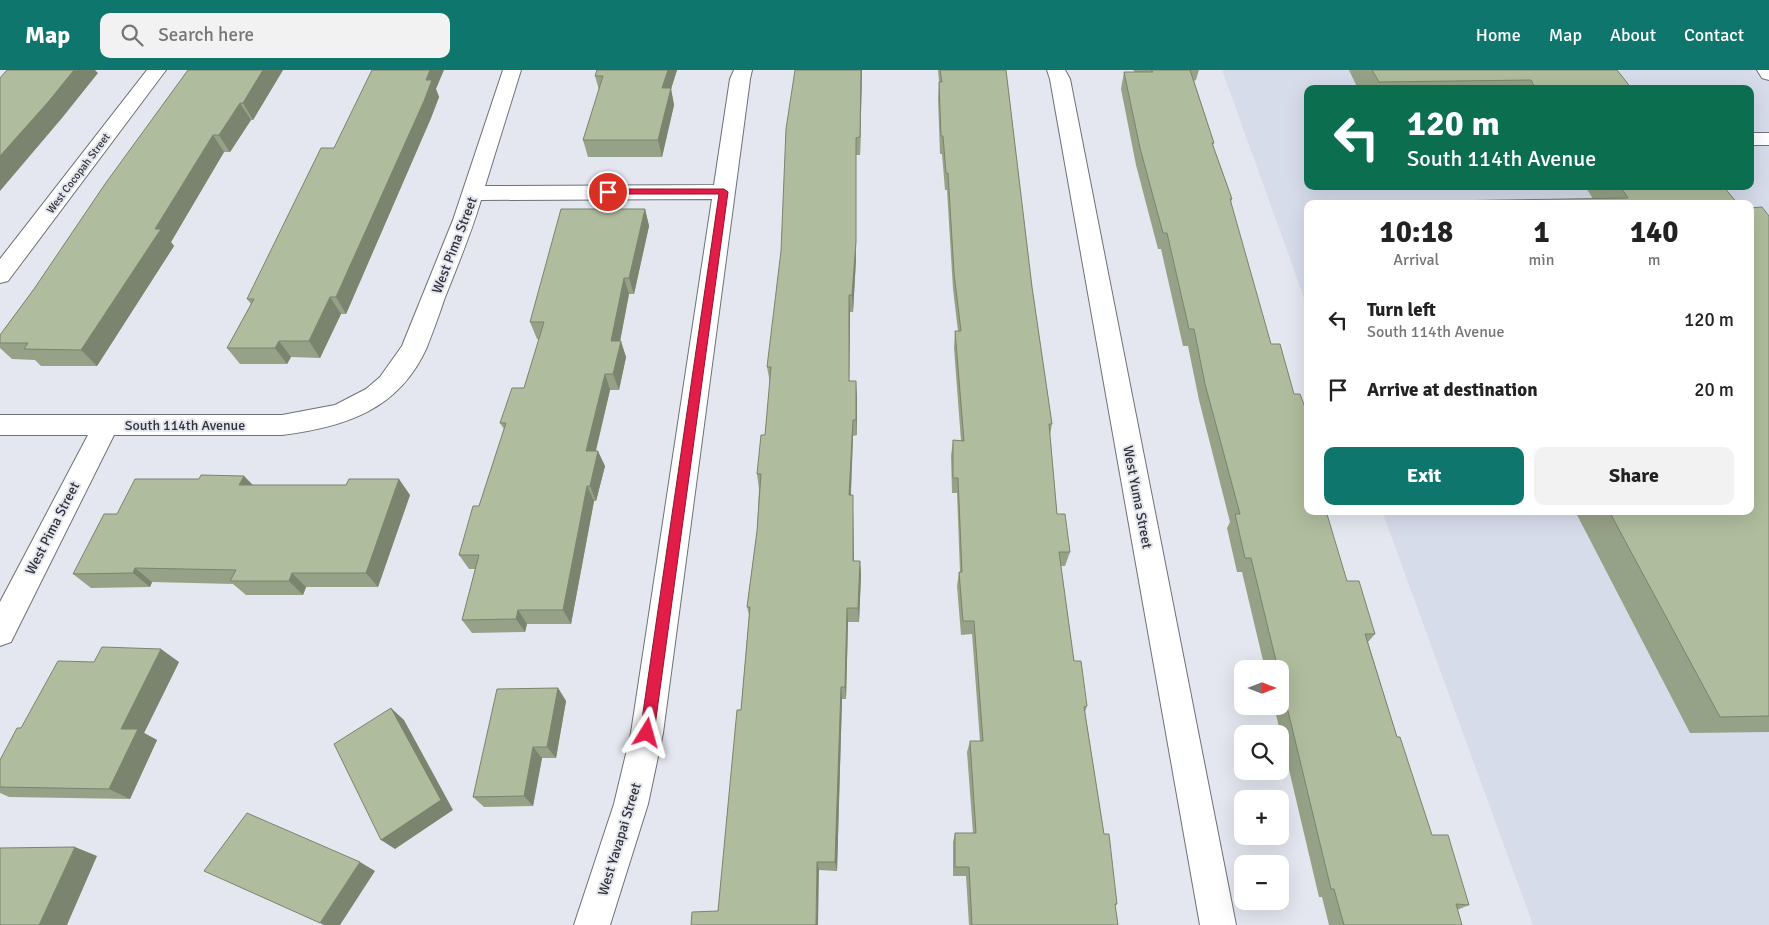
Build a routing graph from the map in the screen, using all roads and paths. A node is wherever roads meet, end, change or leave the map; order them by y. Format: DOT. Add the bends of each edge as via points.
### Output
graph roads {
  1 [pos="157,70"];
  2 [pos="512,70"];
  3 [pos="743,70"];
  4 [pos="1056,70"];
  5 [pos="1766,70"];
  6 [pos="1769,74"];
  7 [pos="1754,139"];
  8 [pos="1769,139"];
  9 [pos="724,192"];
  10 [pos="474,193"];
  11 [pos="0,275"];
  12 [pos="366,404"];
  13 [pos="0,425"];
  14 [pos="106,425"];
  15 [pos="0,632"];
  16 [pos="592,925"];
  17 [pos="1218,925"];
  1 -- 11 [label="street, West Cocopah Street"];
  2 -- 10 [label="street, West Pima Street"];
  3 -- 9 [label="street, West Yavapai Street"];
  4 -- 17 [label="street, West Yuma Street"];
  5 -- 6 [label="street"];
  7 -- 8 [label="street"];
  9 -- 10 [label="street"];
  9 -- 16 [label="street, West Yavapai Street" via="647,733 631,804"];
  10 -- 12 [label="street, West Pima Street" via="414,348 389,386"];
  12 -- 14 [label="street, South 114th Avenue" via="310,422 291,424"];
  13 -- 14 [label="street, South 114th Avenue"];
  14 -- 15 [label="street, West Pima Street"];
}
